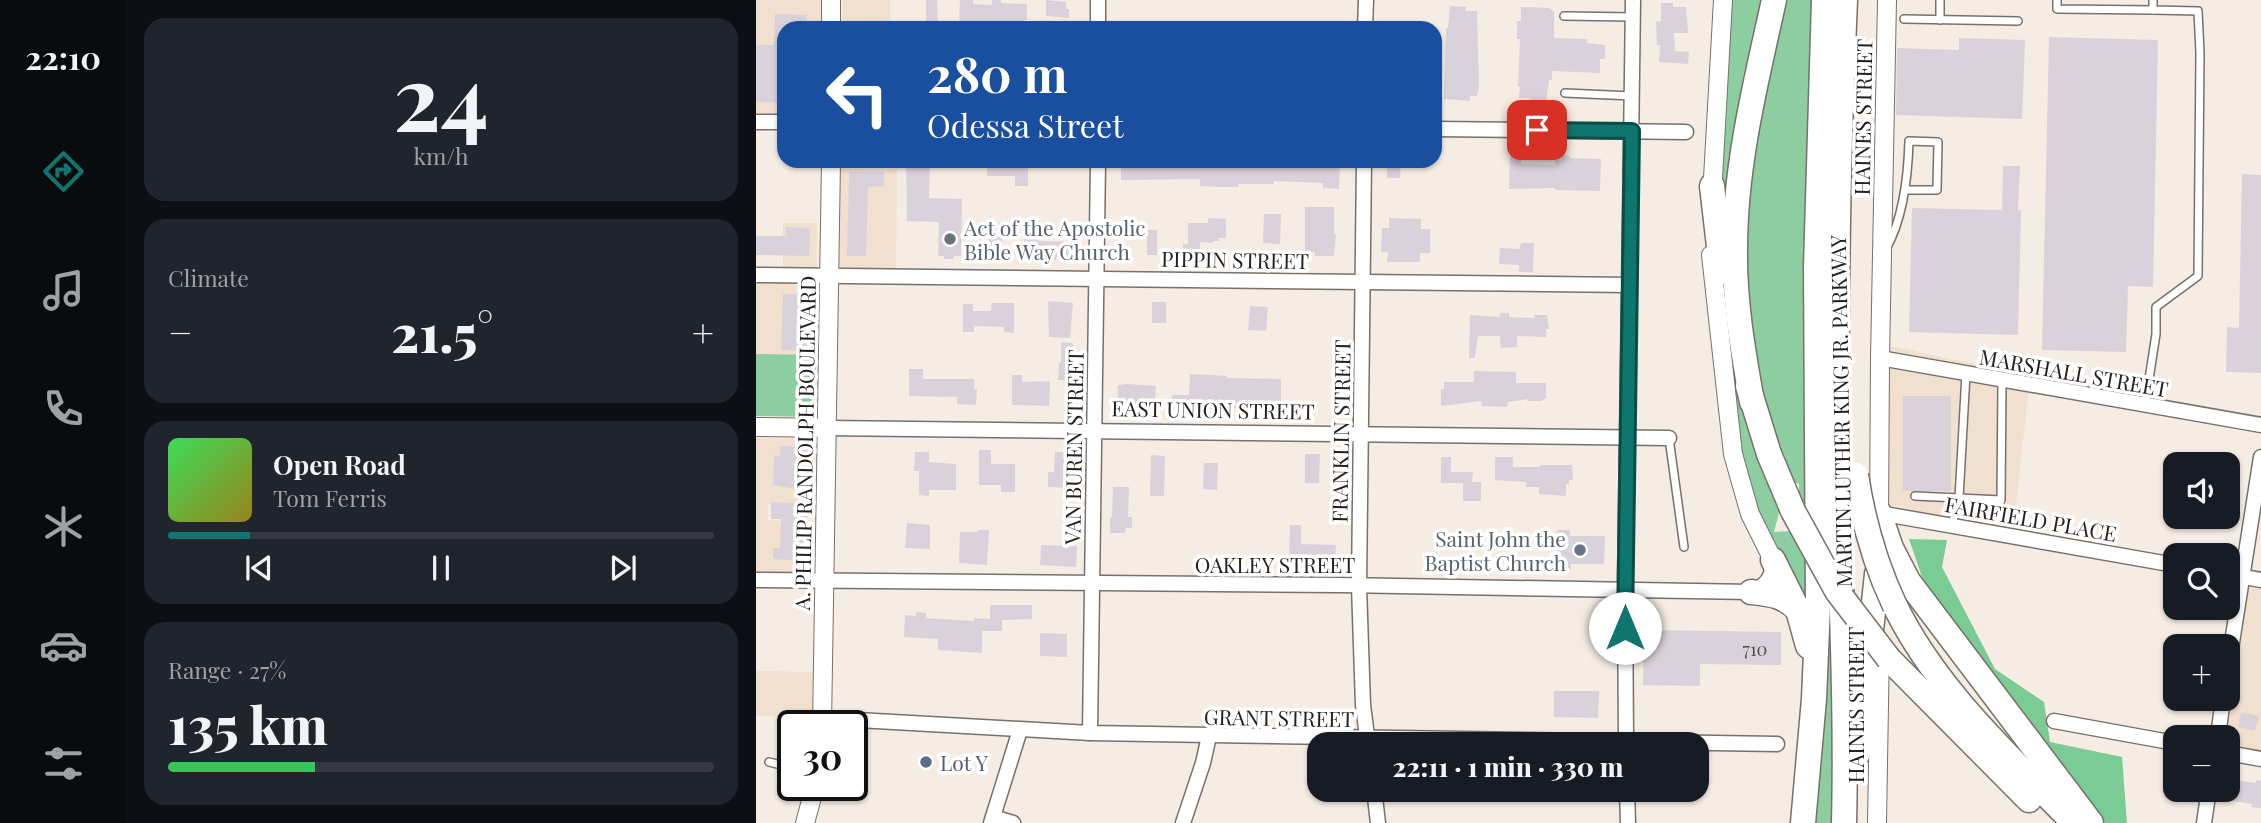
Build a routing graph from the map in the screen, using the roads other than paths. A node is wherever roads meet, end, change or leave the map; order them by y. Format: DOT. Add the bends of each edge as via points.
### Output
graph roads {
  1 [pos="831,0"];
  2 [pos="1098,0"];
  3 [pos="1366,0"];
  4 [pos="1633,0"];
  5 [pos="1723,0"];
  6 [pos="1774,0"];
  7 [pos="1824,0"];
  8 [pos="1845,0"];
  9 [pos="1852,0"];
  10 [pos="1887,0"];
  11 [pos="1940,0"];
  12 [pos="2057,0"];
  13 [pos="2153,0"];
  14 [pos="2153,10"];
  15 [pos="1564,16"];
  16 [pos="1633,17"];
  17 [pos="1903,19"];
  18 [pos="1940,20"];
  19 [pos="831,21"];
  20 [pos="1098,21"];
  21 [pos="1366,21"];
  22 [pos="2018,21"];
  23 [pos="1565,93"];
  24 [pos="1632,96"];
  25 [pos="756,122"];
  26 [pos="777,122"];
  27 [pos="1442,129"];
  28 [pos="1632,131"];
  29 [pos="1686,132"];
  30 [pos="831,168"];
  31 [pos="1098,168"];
  32 [pos="1364,168"];
  33 [pos="1712,186"];
  34 [pos="1906,190"];
  35 [pos="1881,257"];
  36 [pos="756,275"];
  37 [pos="830,276"];
  38 [pos="1096,279"];
  39 [pos="1362,282"];
  40 [pos="1630,285"];
  41 [pos="1880,358"];
  42 [pos="1966,374"];
  43 [pos="2002,381"];
  44 [pos="1752,402"];
  45 [pos="2145,406"];
  46 [pos="2261,425"];
  47 [pos="756,427"];
  48 [pos="827,428"];
  49 [pos="1094,430"];
  50 [pos="1361,434"];
  51 [pos="1628,437"];
  52 [pos="1669,438"];
  53 [pos="2261,457"];
  54 [pos="1914,496"];
  55 [pos="1959,498"];
  56 [pos="1879,513"];
  57 [pos="1952,525"];
  58 [pos="1684,547"];
  59 [pos="2240,552"];
  60 [pos="1773,560"];
  61 [pos="2163,563"];
  62 [pos="1877,575"];
  63 [pos="2240,576"];
  64 [pos="756,580"];
  65 [pos="2261,580"];
  66 [pos="825,582"];
  67 [pos="1091,584"];
  68 [pos="1359,586"];
  69 [pos="1625,590"];
  70 [pos="1751,592"];
  71 [pos="1798,610"];
  72 [pos="1814,699"];
  73 [pos="822,710"];
  74 [pos="2054,721"];
  75 [pos="868,722"];
  76 [pos="1020,730"];
  77 [pos="1367,732"];
  78 [pos="1625,732"];
  79 [pos="1090,733"];
  80 [pos="1209,736"];
  81 [pos="1307,740"];
  82 [pos="2163,741"];
  83 [pos="1709,744"];
  84 [pos="1777,744"];
  85 [pos="2240,755"];
  86 [pos="2261,759"];
  87 [pos="769,762"];
  88 [pos="777,764"];
  89 [pos="1807,784"];
  90 [pos="811,801"];
  91 [pos="1376,802"];
  92 [pos="1627,802"];
  93 [pos="2207,802"];
  94 [pos="992,820"];
  95 [pos="805,823"];
  96 [pos="1013,823"];
  97 [pos="1183,823"];
  98 [pos="1378,823"];
  99 [pos="1628,823"];
  100 [pos="1797,823"];
  101 [pos="1803,823"];
  102 [pos="1844,823"];
  103 [pos="1849,823"];
  104 [pos="1877,823"];
  105 [pos="2052,823"];
  106 [pos="2074,823"];
  107 [pos="2091,823"];
  108 [pos="2204,823"];
  1 -- 19 [label="street"];
  2 -- 20 [label="street"];
  3 -- 21 [label="street"];
  4 -- 16 [label="street"];
  5 -- 33 [label="street"];
  6 -- 44 [label="highway" via="1738,190 1735,245 1740,332"];
  7 -- 72 [label="highway, MARTIN LUTHER KING JR. PARKWAY" via="1817,213"];
  8 -- 102 [label="highway, MARTIN LUTHER KING JR. PARKWAY" via="1836,329"];
  9 -- 106 [label="highway, bridge" via="1852,410 1856,475 1868,535 1895,606 1942,681"];
  10 -- 35 [label="street, HAINES STREET"];
  11 -- 18 [label="lane"];
  12 -- 14 [label="lane" via="2057,9"];
  13 -- 14 [label="lane"];
  14 -- 45 [label="lane" via="2198,11 2199,276 2156,307"];
  15 -- 16 [label="lane"];
  16 -- 24 [label="street"];
  17 -- 18 [label="lane"];
  18 -- 22 [label="lane"];
  23 -- 24 [label="lane"];
  24 -- 28 [label="street"];
  25 -- 26 [label="street"];
  27 -- 28 [label="street"];
  28 -- 29 [label="street"];
  28 -- 40 [label="street"];
  30 -- 37 [label="street, A. PHILIP RANDOLPH BOULEVARD"];
  31 -- 38 [label="street, VAN BUREN STREET"];
  32 -- 39 [label="street, FRANKLIN STREET"];
  33 -- 44 [label="highway" via="1724,285"];
  33 -- 60 [label="street" via="1712,275 1733,454 1743,495"];
  34 -- 34 [label="lane" via="1909,141 1938,142 1937,190"];
  34 -- 35 [label="lane" via="1894,234"];
  35 -- 41 [label="street, HAINES STREET"];
  36 -- 37 [label="street, PIPPIN STREET"];
  37 -- 38 [label="street, PIPPIN STREET"];
  37 -- 48 [label="street, A. PHILIP RANDOLPH BOULEVARD"];
  38 -- 39 [label="street, PIPPIN STREET"];
  38 -- 49 [label="street, VAN BUREN STREET"];
  39 -- 40 [label="street, PIPPIN STREET"];
  39 -- 50 [label="street, FRANKLIN STREET"];
  40 -- 51 [label="street"];
  41 -- 42 [label="street, MARSHALL STREET"];
  41 -- 56 [label="street, HAINES STREET"];
  42 -- 43 [label="street, MARSHALL STREET"];
  42 -- 55 [label="lane"];
  43 -- 45 [label="street, MARSHALL STREET"];
  43 -- 55 [label="lane" via="2001,500"];
  44 -- 105 [label="highway, bridge" via="1793,511 1837,591 1889,659"];
  45 -- 46 [label="street, MARSHALL STREET"];
  47 -- 48 [label="street, EAST UNION STREET"];
  48 -- 49 [label="street, EAST UNION STREET"];
  48 -- 66 [label="street, A. PHILIP RANDOLPH BOULEVARD"];
  49 -- 50 [label="street, EAST UNION STREET"];
  49 -- 67 [label="street, VAN BUREN STREET"];
  50 -- 51 [label="street, EAST UNION STREET"];
  50 -- 68 [label="street, FRANKLIN STREET"];
  51 -- 52 [label="street, EAST UNION STREET"];
  51 -- 69 [label="street"];
  52 -- 58 [label="lane"];
  53 -- 59 [label="street"];
  54 -- 55 [label="lane"];
  55 -- 57 [label="lane"];
  56 -- 57 [label="street, FAIRFIELD PLACE"];
  56 -- 62 [label="street, HAINES STREET"];
  56 -- 107 [label="highway" via="1908,581"];
  57 -- 61 [label="street, FAIRFIELD PLACE"];
  60 -- 70 [label="street" via="1769,580"];
  60 -- 71 [label="highway"];
  62 -- 103 [label="highway"];
  62 -- 104 [label="street, HAINES STREET" via="1881,669"];
  63 -- 65 [label="street"];
  64 -- 66 [label="street, OAKLEY STREET"];
  66 -- 67 [label="street, OAKLEY STREET"];
  66 -- 73 [label="street, A. PHILIP RANDOLPH BOULEVARD"];
  67 -- 68 [label="street, OAKLEY STREET"];
  67 -- 79 [label="street, VAN BUREN STREET"];
  68 -- 69 [label="street, OAKLEY STREET"];
  68 -- 77 [label="street, FRANKLIN STREET"];
  69 -- 70 [label="street, OAKLEY STREET"];
  69 -- 78 [label="street"];
  70 -- 71 [label="highway" via="1781,596"];
  71 -- 72 [label="highway" via="1807,640"];
  72 -- 89 [label="highway, MARTIN LUTHER KING JR. PARKWAY"];
  74 -- 82 [label="street"];
  75 -- 76 [label="street, GRANT STREET"];
  76 -- 79 [label="street, GRANT STREET"];
  76 -- 94 [label="street"];
  79 -- 80 [label="street, GRANT STREET"];
  80 -- 81 [label="street, GRANT STREET"];
  80 -- 97 [label="street"];
  83 -- 84 [label="street, GRANT STREET"];
  85 -- 86 [label="street"];
  87 -- 88 [label="lane"];
  89 -- 100 [label="highway"];
  89 -- 101 [label="highway"];
  90 -- 95 [label="street"];
  91 -- 98 [label="street"];
  92 -- 99 [label="street"];
  93 -- 108 [label="street"];
  94 -- 96 [label="street"];
}
